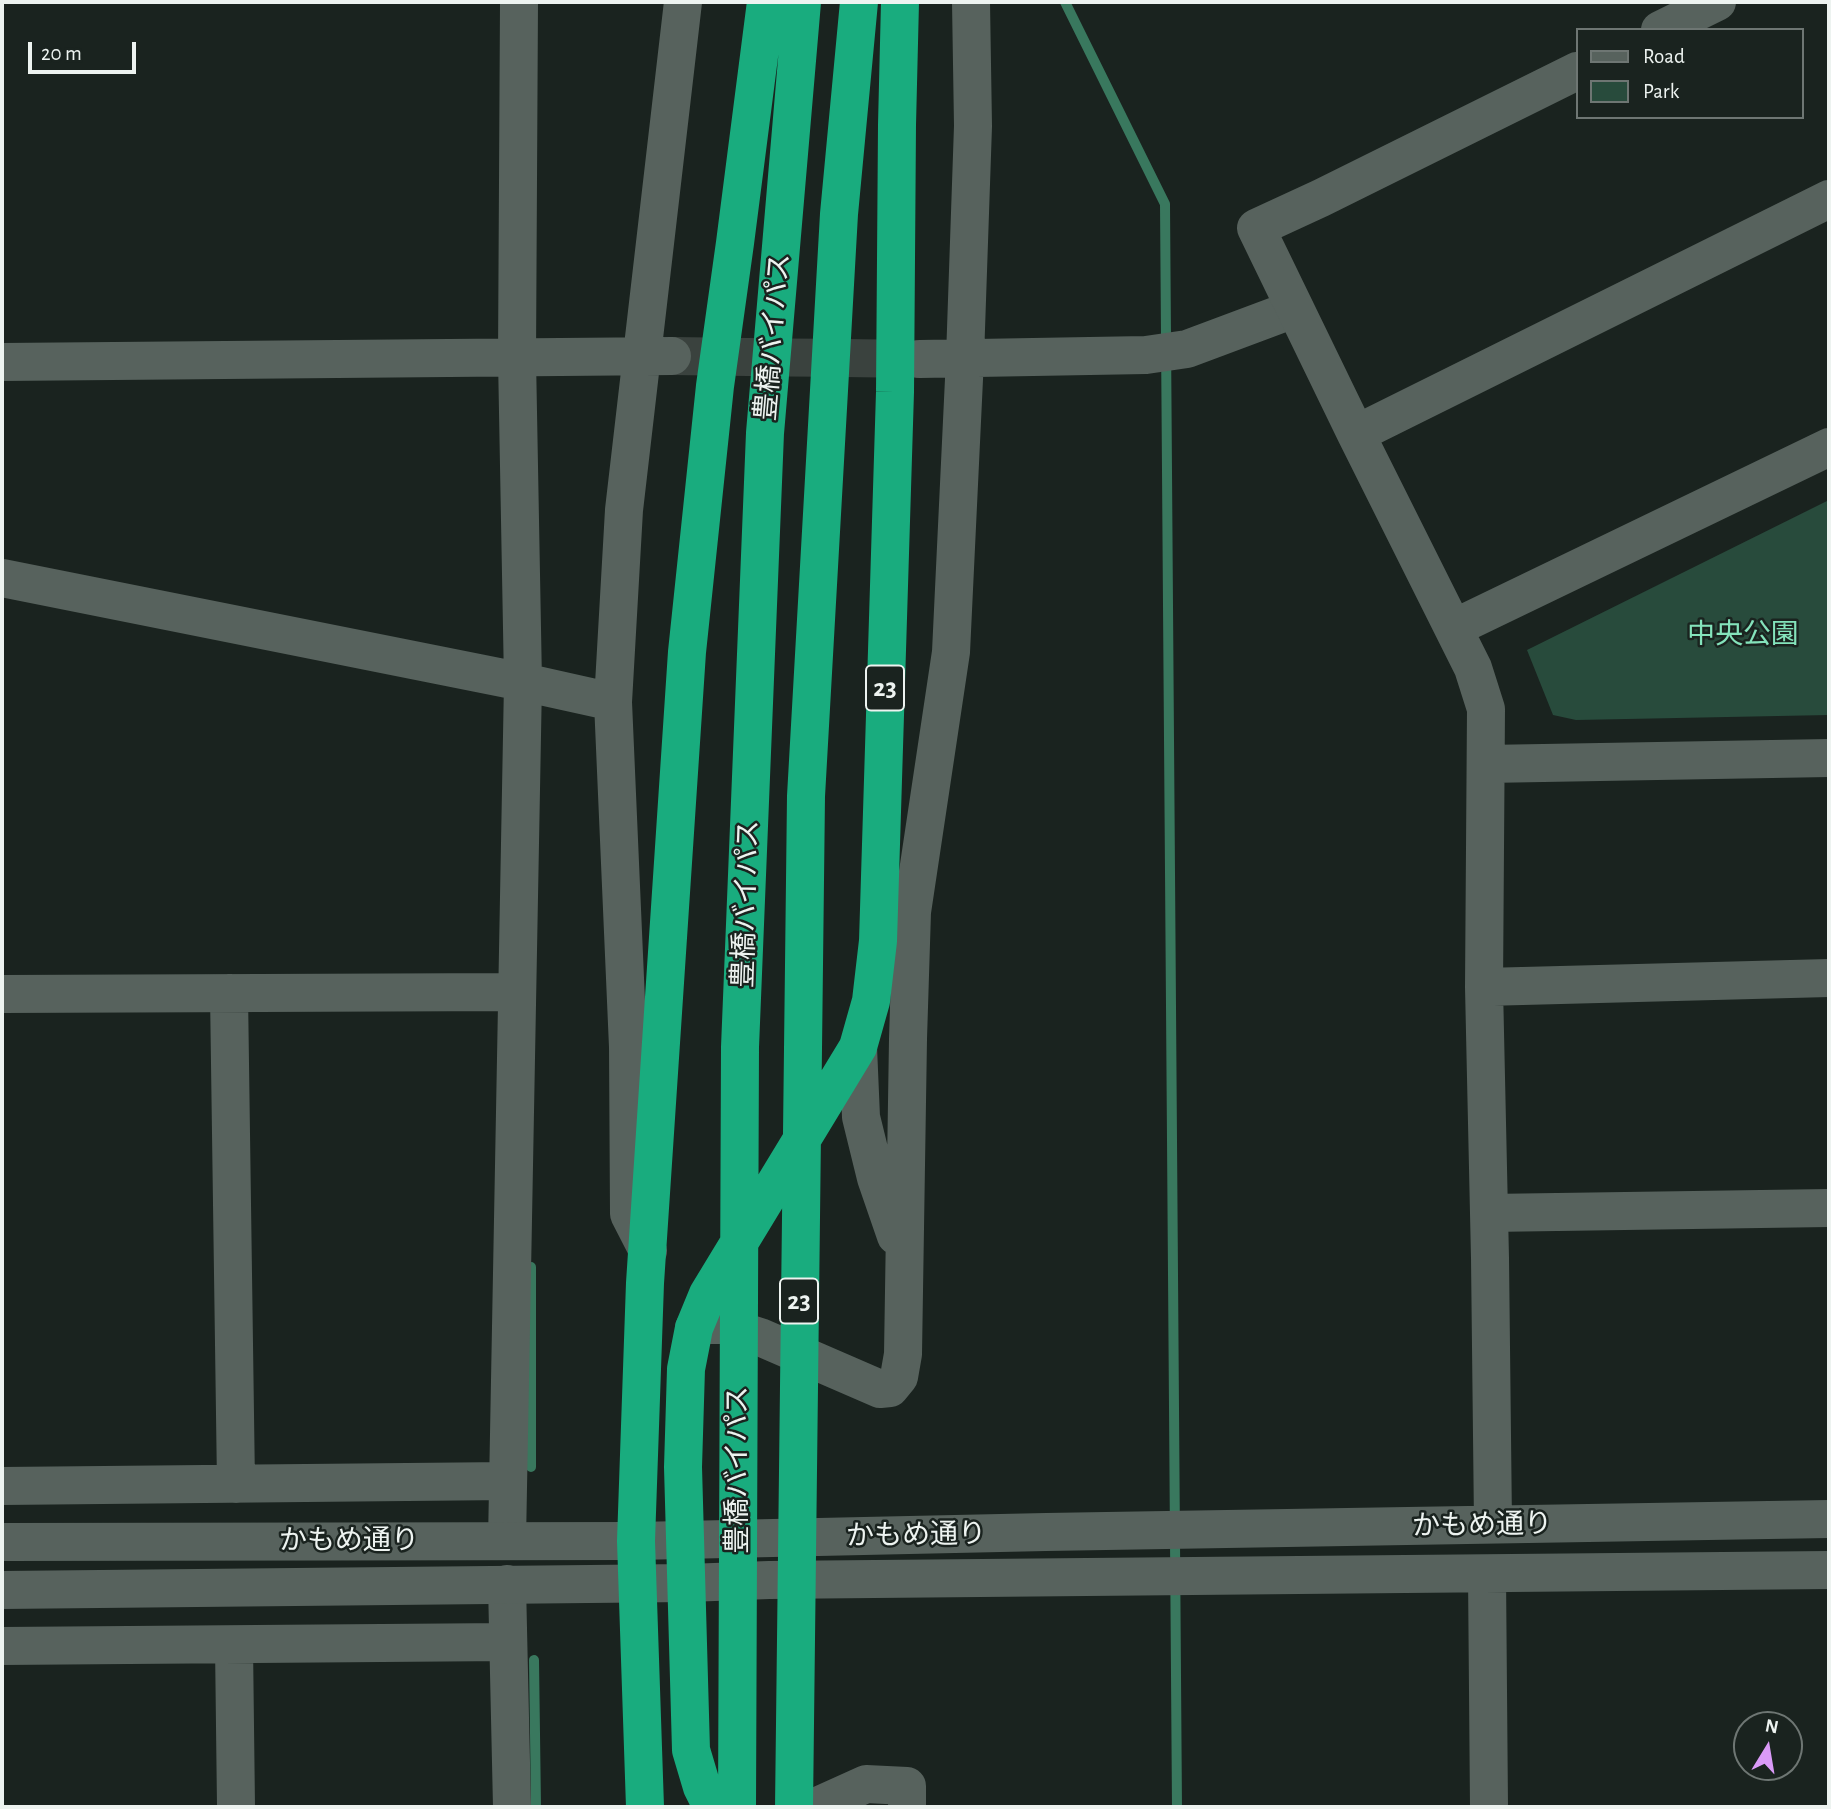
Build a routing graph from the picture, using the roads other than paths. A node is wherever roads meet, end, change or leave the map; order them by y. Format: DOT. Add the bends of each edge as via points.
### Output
graph roads {
  1 [pos="519,2"];
  2 [pos="683,2"];
  3 [pos="766,2"];
  4 [pos="802,2"];
  5 [pos="859,2"];
  6 [pos="900,2"];
  7 [pos="971,2"];
  8 [pos="1717,2"];
  9 [pos="1664,28"];
  10 [pos="1576,71"];
  11 [pos="1829,199"];
  12 [pos="1294,309"];
  13 [pos="656,356"];
  14 [pos="529,357"];
  15 [pos="965,358"];
  16 [pos="920,359"];
  17 [pos="2,362"];
  18 [pos="1356,434"];
  19 [pos="1829,447"];
  20 [pos="2,578"];
  21 [pos="1454,628"];
  22 [pos="523,682"];
  23 [pos="613,702"];
  24 [pos="1829,758"];
  25 [pos="1486,764"];
  26 [pos="1829,978"];
  27 [pos="1484,987"];
  28 [pos="516,992"];
  29 [pos="229,993"];
  30 [pos="2,994"];
  31 [pos="858,1047"];
  32 [pos="1829,1208"];
  33 [pos="1489,1213"];
  34 [pos="648,1251"];
  35 [pos="905,1264"];
  36 [pos="694,1328"];
  37 [pos="508,1481"];
  38 [pos="236,1484"];
  39 [pos="2,1486"];
  40 [pos="1829,1519"];
  41 [pos="1493,1524"];
  42 [pos="685,1539"];
  43 [pos="507,1541"];
  44 [pos="636,1541"];
  45 [pos="2,1542"];
  46 [pos="1829,1570"];
  47 [pos="1487,1574"];
  48 [pos="687,1583"];
  49 [pos="507,1584"];
  50 [pos="637,1584"];
  51 [pos="2,1590"];
  52 [pos="508,1642"];
  53 [pos="234,1645"];
  54 [pos="2,1646"];
  55 [pos="236,1807"];
  56 [pos="512,1807"];
  57 [pos="645,1807"];
  58 [pos="712,1807"];
  59 [pos="737,1807"];
  60 [pos="794,1807"];
  61 [pos="815,1807"];
  62 [pos="907,1807"];
  63 [pos="1489,1807"];
  1 -- 14 [label="street"];
  2 -- 13 [label="street"];
  3 -- 34 [label="highway" via="715,386 687,652"];
  4 -- 59 [label="highway, 豊橋バイパス / 23" via="765,433 740,1047"];
  5 -- 60 [label="highway, 豊橋バイパス / 23" via="839,214 806,796"];
  6 -- 31 [label="highway, 23" via="895,392 878,941 871,1001"];
  7 -- 15 [label="street" via="973,126"];
  8 -- 9 [label="street"];
  10 -- 12 [label="street" via="1256,228"];
  11 -- 18 [label="street"];
  12 -- 15 [label="street" via="1187,349 1146,355"];
  12 -- 18 [label="street"];
  13 -- 14 [label="street"];
  13 -- 23 [label="street" via="624,510"];
  14 -- 17 [label="street"];
  14 -- 22 [label="street"];
  15 -- 16 [label="street"];
  15 -- 35 [label="street" via="951,652 912,912"];
  18 -- 21 [label="street"];
  19 -- 21 [label="street"];
  20 -- 22 [label="street"];
  21 -- 25 [label="street" via="1474,668 1486,709"];
  22 -- 23 [label="street"];
  22 -- 28 [label="street"];
  23 -- 34 [label="street" via="628,1047 629,1214"];
  24 -- 25 [label="street"];
  25 -- 27 [label="street"];
  26 -- 27 [label="street"];
  27 -- 33 [label="street"];
  28 -- 29 [label="street"];
  28 -- 37 [label="street"];
  29 -- 30 [label="street"];
  29 -- 38 [label="street"];
  31 -- 35 [label="street" via="862,1117 876,1178"];
  31 -- 36 [label="highway, 23" via="708,1294"];
  32 -- 33 [label="street"];
  33 -- 41 [label="street"];
  34 -- 44 [label="highway"];
  35 -- 36 [label="street" via="903,1354 899,1377 890,1388 880,1389 723,1325"];
  36 -- 42 [label="highway, 23" via="686,1369"];
  37 -- 38 [label="street"];
  37 -- 43 [label="street"];
  38 -- 39 [label="street"];
  40 -- 41 [label="street, かもめ通り"];
  41 -- 42 [label="street, かもめ通り"];
  42 -- 44 [label="street, かもめ通り"];
  42 -- 48 [label="highway, 23"];
  43 -- 44 [label="street, かもめ通り"];
  43 -- 45 [label="street, かもめ通り"];
  44 -- 50 [label="highway"];
  46 -- 47 [label="street, かもめ通り"];
  47 -- 48 [label="street, かもめ通り"];
  47 -- 63 [label="street"];
  48 -- 50 [label="street, かもめ通り"];
  48 -- 58 [label="highway, 23" via="691,1751"];
  49 -- 50 [label="street, かもめ通り"];
  49 -- 51 [label="street, かもめ通り"];
  49 -- 52 [label="street"];
  50 -- 57 [label="highway"];
  52 -- 53 [label="street"];
  52 -- 56 [label="street"];
  53 -- 54 [label="street"];
  53 -- 55 [label="street"];
  61 -- 62 [label="street" via="866,1784 907,1786"];
}
